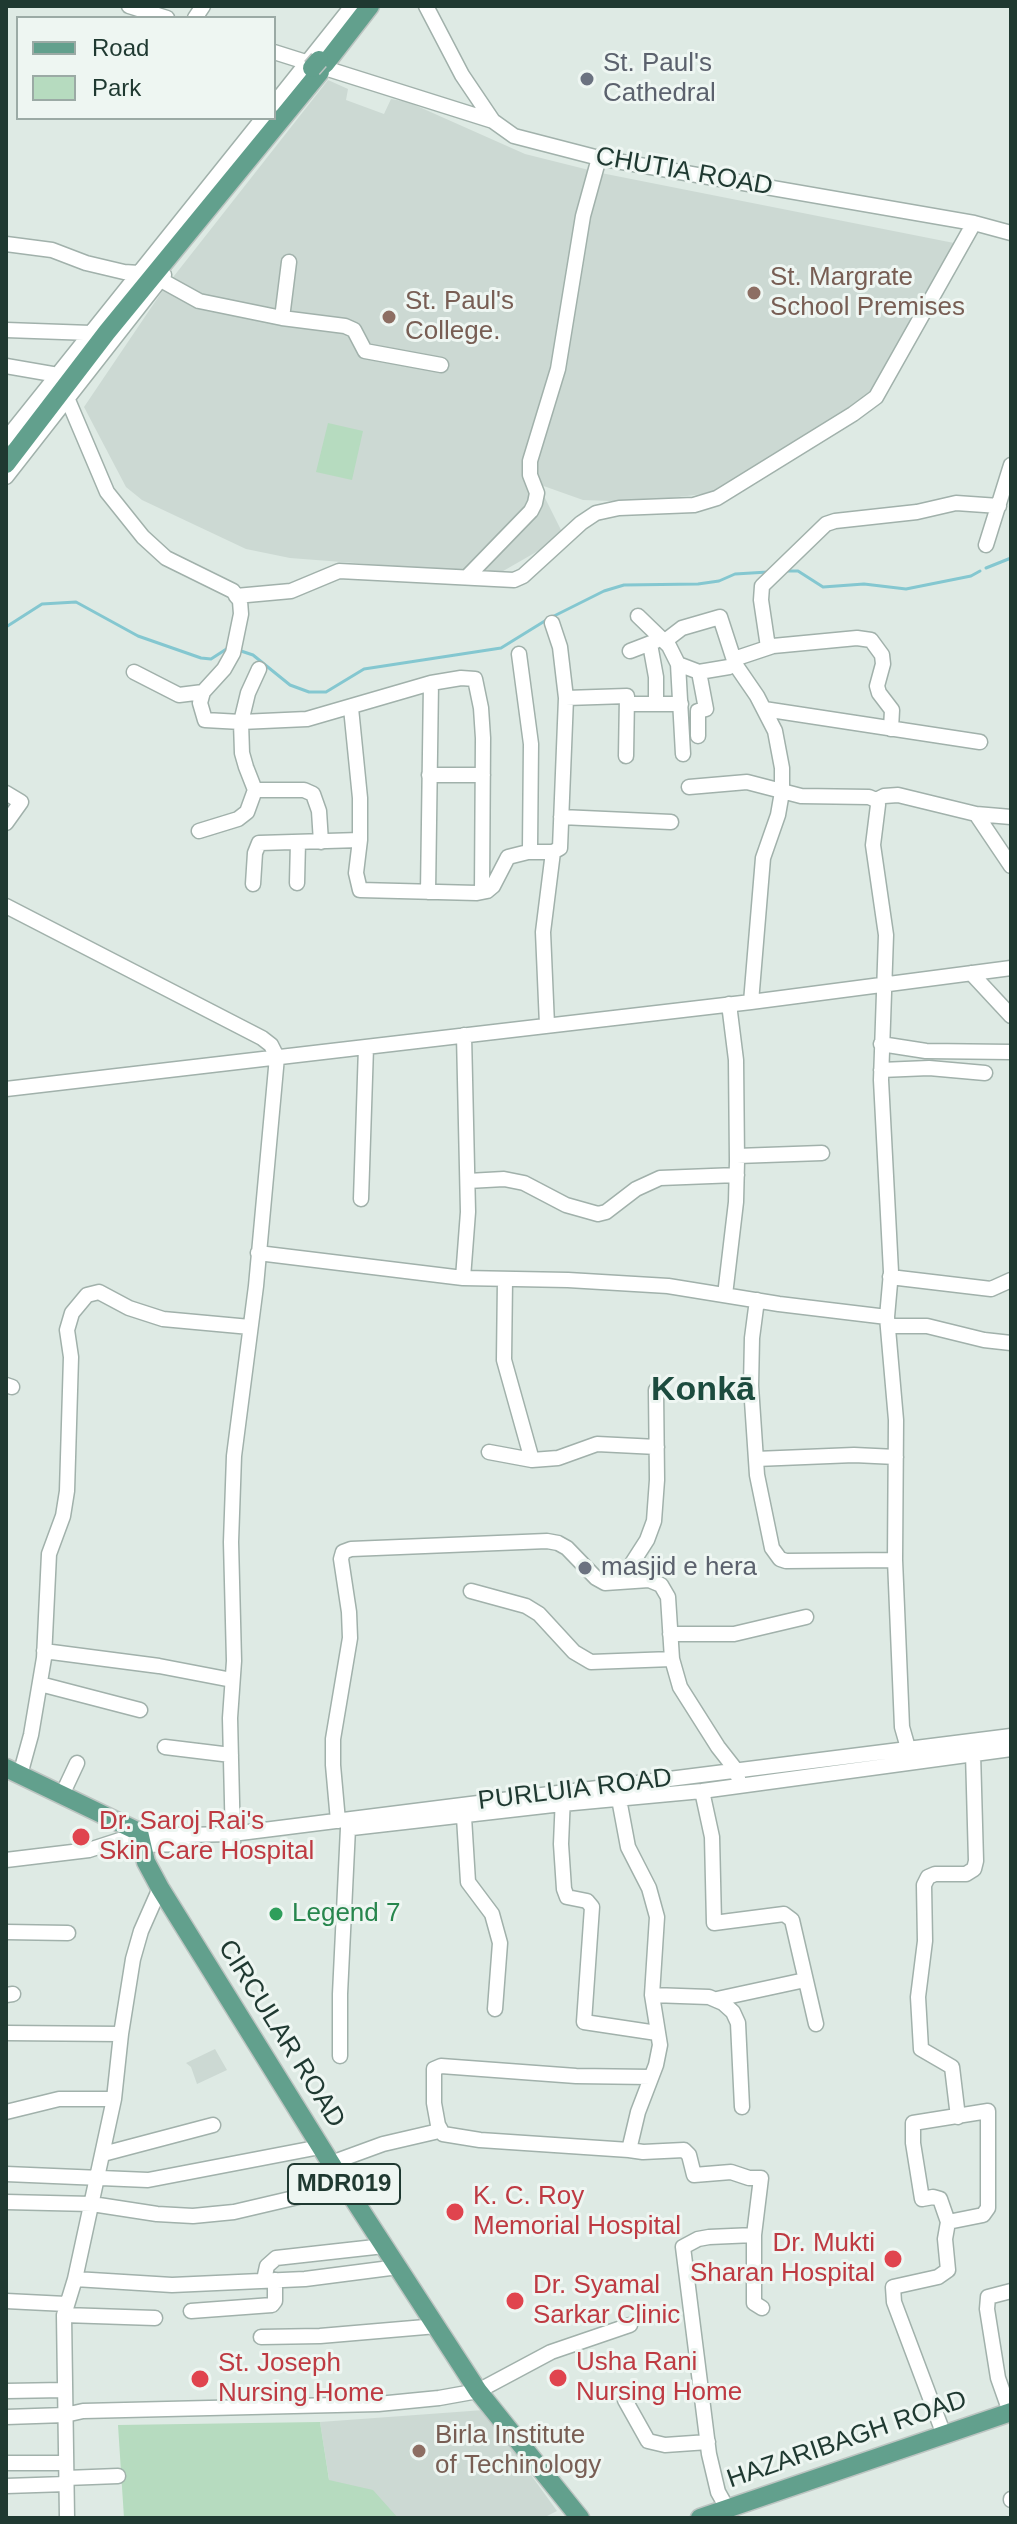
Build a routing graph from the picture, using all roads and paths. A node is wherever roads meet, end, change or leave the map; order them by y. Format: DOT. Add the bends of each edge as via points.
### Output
graph roads {
  1 [pos="352,6"];
  2 [pos="361,6"];
  3 [pos="370,6"];
  4 [pos="379,6"];
  5 [pos="426,6"];
  6 [pos="136,11"];
  7 [pos="158,16"];
  8 [pos="276,53"];
  9 [pos="319,66"];
  10 [pos="276,102"];
  11 [pos="276,112"];
  12 [pos="261,120"];
  13 [pos="269,120"];
  14 [pos="276,120"];
  15 [pos="276,120"];
  16 [pos="493,121"];
  17 [pos="599,158"];
  18 [pos="974,223"];
  19 [pos="1011,233"];
  20 [pos="6,244"];
  21 [pos="289,262"];
  22 [pos="139,273"];
  23 [pos="161,280"];
  24 [pos="282,318"];
  25 [pos="6,330"];
  26 [pos="91,333"];
  27 [pos="441,365"];
  28 [pos="6,366"];
  29 [pos="58,375"];
  30 [pos="68,400"];
  31 [pos="7,438"];
  32 [pos="6,464"];
  33 [pos="1011,465"];
  34 [pos="6,477"];
  35 [pos="999,506"];
  36 [pos="986,545"];
  37 [pos="467,577"];
  38 [pos="236,596"];
  39 [pos="638,616"];
  40 [pos="552,623"];
  41 [pos="659,641"];
  42 [pos="768,647"];
  43 [pos="630,651"];
  44 [pos="519,654"];
  45 [pos="736,661"];
  46 [pos="678,664"];
  47 [pos="259,669"];
  48 [pos="134,672"];
  49 [pos="699,672"];
  50 [pos="431,683"];
  51 [pos="203,692"];
  52 [pos="566,698"];
  53 [pos="627,704"];
  54 [pos="656,704"];
  55 [pos="681,704"];
  56 [pos="351,708"];
  57 [pos="764,709"];
  58 [pos="241,722"];
  59 [pos="891,729"];
  60 [pos="698,736"];
  61 [pos="980,742"];
  62 [pos="683,754"];
  63 [pos="626,756"];
  64 [pos="429,775"];
  65 [pos="483,775"];
  66 [pos="689,787"];
  67 [pos="255,790"];
  68 [pos="782,792"];
  69 [pos="6,793"];
  70 [pos="876,800"];
  71 [pos="976,814"];
  72 [pos="561,817"];
  73 [pos="1011,817"];
  74 [pos="671,822"];
  75 [pos="6,823"];
  76 [pos="199,831"];
  77 [pos="360,840"];
  78 [pos="298,842"];
  79 [pos="321,842"];
  80 [pos="528,852"];
  81 [pos="553,852"];
  82 [pos="1011,866"];
  83 [pos="297,883"];
  84 [pos="253,884"];
  85 [pos="428,892"];
  86 [pos="482,892"];
  87 [pos="6,906"];
  88 [pos="1011,968"];
  89 [pos="971,973"];
  90 [pos="886,984"];
  91 [pos="751,1002"];
  92 [pos="729,1004"];
  93 [pos="1011,1016"];
  94 [pos="547,1025"];
  95 [pos="464,1035"];
  96 [pos="881,1044"];
  97 [pos="366,1047"];
  98 [pos="1011,1052"];
  99 [pos="277,1057"];
  100 [pos="881,1070"];
  101 [pos="985,1073"];
  102 [pos="6,1089"];
  103 [pos="822,1153"];
  104 [pos="737,1156"];
  105 [pos="737,1175"];
  106 [pos="468,1181"];
  107 [pos="361,1199"];
  108 [pos="258,1253"];
  109 [pos="890,1277"];
  110 [pos="463,1278"];
  111 [pos="505,1280"];
  112 [pos="1011,1280"];
  113 [pos="725,1295"];
  114 [pos="757,1300"];
  115 [pos="888,1322"];
  116 [pos="250,1327"];
  117 [pos="1011,1343"];
  118 [pos="656,1390"];
  119 [pos="657,1447"];
  120 [pos="489,1452"];
  121 [pos="896,1457"];
  122 [pos="756,1459"];
  123 [pos="532,1460"];
  124 [pos="895,1560"];
  125 [pos="620,1582"];
  126 [pos="471,1591"];
  127 [pos="806,1617"];
  128 [pos="670,1634"];
  129 [pos="44,1651"];
  130 [pos="672,1659"];
  131 [pos="232,1680"];
  132 [pos="40,1684"];
  133 [pos="140,1710"];
  134 [pos="1011,1736"];
  135 [pos="165,1747"];
  136 [pos="1011,1749"];
  137 [pos="973,1753"];
  138 [pos="231,1755"];
  139 [pos="911,1755"];
  140 [pos="77,1763"];
  141 [pos="736,1770"];
  142 [pos="11,1774"];
  143 [pos="739,1786"];
  144 [pos="702,1791"];
  145 [pos="62,1795"];
  146 [pos="562,1797"];
  147 [pos="619,1799"];
  148 [pos="464,1817"];
  149 [pos="343,1824"];
  150 [pos="135,1838"];
  151 [pos="232,1838"];
  152 [pos="6,1860"];
  153 [pos="160,1888"];
  154 [pos="6,1932"];
  155 [pos="68,1933"];
  156 [pos="805,1980"];
  157 [pos="652,1995"];
  158 [pos="717,1999"];
  159 [pos="495,2009"];
  160 [pos="816,2024"];
  161 [pos="6,2033"];
  162 [pos="657,2033"];
  163 [pos="121,2034"];
  164 [pos="340,2056"];
  165 [pos="651,2077"];
  166 [pos="114,2099"];
  167 [pos="742,2107"];
  168 [pos="6,2112"];
  169 [pos="958,2117"];
  170 [pos="213,2125"];
  171 [pos="439,2131"];
  172 [pos="320,2147"];
  173 [pos="629,2150"];
  174 [pos="103,2154"];
  175 [pos="331,2163"];
  176 [pos="6,2174"];
  177 [pos="99,2176"];
  178 [pos="345,2186"];
  179 [pos="6,2202"];
  180 [pos="92,2204"];
  181 [pos="948,2222"];
  182 [pos="754,2235"];
  183 [pos="384,2246"];
  184 [pos="398,2267"];
  185 [pos="75,2279"];
  186 [pos="270,2280"];
  187 [pos="1011,2291"];
  188 [pos="6,2301"];
  189 [pos="762,2308"];
  190 [pos="65,2310"];
  191 [pos="191,2311"];
  192 [pos="155,2318"];
  193 [pos="630,2325"];
  194 [pos="437,2326"];
  195 [pos="261,2337"];
  196 [pos="64,2390"];
  197 [pos="6,2391"];
  198 [pos="481,2394"];
  199 [pos="625,2400"];
  200 [pos="309,2412"];
  201 [pos="1011,2412"];
  202 [pos="65,2415"];
  203 [pos="6,2417"];
  204 [pos="944,2435"];
  205 [pos="708,2442"];
  206 [pos="6,2463"];
  207 [pos="66,2475"];
  208 [pos="118,2476"];
  209 [pos="6,2486"];
  210 [pos="727,2508"];
  211 [pos="67,2518"];
  212 [pos="580,2518"];
  213 [pos="700,2518"];
  1 -- 9 [label="street"];
  2 -- 9 [label="main road"];
  3 -- 9 [label="main road"];
  4 -- 9 [label="street"];
  5 -- 16 [label="street, CHUTIA ROAD"];
  6 -- 7 [label="street"];
  8 -- 9 [label="street"];
  9 -- 10 [label="street"];
  9 -- 11 [label="main road"];
  9 -- 14 [label="main road"];
  9 -- 16 [label="street"];
  9 -- 23 [label="street"];
  12 -- 22 [label="street"];
  13 -- 31 [label="main road"];
  15 -- 32 [label="main road"];
  16 -- 17 [label="street, CHUTIA ROAD" via="514,136"];
  17 -- 18 [label="street, CHUTIA ROAD"];
  17 -- 37 [label="street" via="583,216 558,369 530,461 535,503"];
  18 -- 19 [label="street, CHUTIA ROAD"];
  18 -- 37 [label="street" via="867,405 717,498 694,505 596,513 523,576 506,581"];
  20 -- 22 [label="street"];
  21 -- 24 [label="street"];
  22 -- 26 [label="street"];
  23 -- 24 [label="street" via="199,301"];
  23 -- 30 [label="street"];
  24 -- 27 [label="street" via="345,326 354,330 365,351"];
  25 -- 26 [label="street"];
  26 -- 29 [label="street"];
  28 -- 29 [label="street"];
  29 -- 31 [label="street"];
  30 -- 34 [label="street"];
  30 -- 38 [label="street" via="107,492 143,537 166,558"];
  33 -- 35 [label="street"];
  35 -- 36 [label="street"];
  35 -- 42 [label="street" via="956,503 826,524 762,586"];
  37 -- 38 [label="street" via="339,571 291,591"];
  38 -- 51 [label="street" via="241,614 233,653"];
  39 -- 41 [label="street"];
  40 -- 52 [label="street"];
  41 -- 43 [label="street"];
  41 -- 45 [label="street" via="720,617"];
  41 -- 46 [label="street"];
  41 -- 54 [label="street"];
  42 -- 45 [label="street"];
  42 -- 59 [label="street" via="871,640 882,655 877,686 892,710"];
  44 -- 80 [label="street" via="531,744"];
  45 -- 49 [label="street"];
  45 -- 57 [label="street"];
  46 -- 49 [label="street"];
  46 -- 55 [label="street"];
  47 -- 58 [label="street"];
  48 -- 51 [label="street" via="179,695"];
  49 -- 60 [label="street" via="706,709 698,711"];
  50 -- 56 [label="street"];
  50 -- 64 [label="street"];
  50 -- 65 [label="street" via="470,677 478,683"];
  51 -- 58 [label="street" via="205,720"];
  52 -- 53 [label="street" via="627,696"];
  52 -- 72 [label="street"];
  53 -- 54 [label="street"];
  53 -- 63 [label="street"];
  54 -- 55 [label="street"];
  55 -- 62 [label="street"];
  56 -- 58 [label="street" via="307,719"];
  56 -- 77 [label="street"];
  57 -- 59 [label="street"];
  57 -- 68 [label="street" via="780,752"];
  58 -- 67 [label="street" via="242,753"];
  59 -- 61 [label="street"];
  64 -- 65 [label="street"];
  64 -- 85 [label="street"];
  65 -- 86 [label="street"];
  66 -- 68 [label="street" via="747,782"];
  67 -- 76 [label="street" via="247,812 238,819"];
  67 -- 79 [label="street" via="313,794"];
  68 -- 70 [label="street"];
  68 -- 91 [label="street" via="763,858"];
  69 -- 75 [label="street" via="21,802"];
  70 -- 71 [label="street" via="898,795"];
  70 -- 90 [label="street" via="873,845 883,905"];
  71 -- 73 [label="street"];
  71 -- 82 [label="street"];
  72 -- 74 [label="street"];
  72 -- 81 [label="street" via="560,848"];
  77 -- 79 [label="street"];
  77 -- 85 [label="street" via="360,890"];
  78 -- 79 [label="street"];
  78 -- 83 [label="street"];
  78 -- 84 [label="street" via="259,843"];
  80 -- 81 [label="street"];
  80 -- 86 [label="street" via="508,857 493,886"];
  81 -- 94 [label="street" via="543,932"];
  85 -- 86 [label="street"];
  87 -- 99 [label="street" via="262,1038"];
  88 -- 89 [label="street"];
  89 -- 90 [label="street"];
  89 -- 93 [label="street"];
  90 -- 91 [label="street"];
  90 -- 96 [label="street"];
  91 -- 92 [label="street"];
  92 -- 94 [label="street"];
  92 -- 104 [label="street" via="736,1060"];
  94 -- 95 [label="street"];
  95 -- 97 [label="street"];
  95 -- 106 [label="street"];
  96 -- 98 [label="street" via="938,1052"];
  96 -- 100 [label="street"];
  97 -- 99 [label="street"];
  97 -- 107 [label="street"];
  99 -- 102 [label="street"];
  99 -- 108 [label="street"];
  100 -- 101 [label="street"];
  100 -- 109 [label="street"];
  103 -- 104 [label="street"];
  104 -- 105 [label="street"];
  105 -- 106 [label="street" via="660,1178 598,1214 566,1205 524,1183"];
  105 -- 113 [label="street"];
  106 -- 110 [label="street"];
  108 -- 110 [label="street"];
  108 -- 116 [label="street"];
  109 -- 112 [label="street" via="991,1289"];
  109 -- 115 [label="street"];
  110 -- 111 [label="street"];
  111 -- 113 [label="street" via="645,1284"];
  111 -- 123 [label="street" via="504,1360"];
  113 -- 114 [label="street"];
  114 -- 115 [label="street"];
  114 -- 122 [label="street" via="750,1368"];
  115 -- 117 [label="street"];
  115 -- 121 [label="street"];
  116 -- 129 [label="street" via="163,1319 99,1292 87,1295 72,1313 67,1491 49,1554"];
  116 -- 131 [label="street" via="234,1456"];
  118 -- 119 [label="street"];
  119 -- 123 [label="street" via="597,1444 558,1458"];
  119 -- 125 [label="street" via="654,1521"];
  120 -- 123 [label="street"];
  121 -- 122 [label="street"];
  121 -- 124 [label="street"];
  122 -- 124 [label="street" via="769,1539 780,1559"];
  124 -- 139 [label="street" via="902,1727"];
  125 -- 128 [label="street" via="649,1580 661,1585 668,1597"];
  125 -- 149 [label="street" via="596,1578 567,1548 547,1541 393,1545 343,1552 350,1638 333,1739"];
  126 -- 130 [label="street" via="526,1606 591,1662"];
  127 -- 128 [label="street" via="734,1634"];
  128 -- 130 [label="street"];
  129 -- 131 [label="street"];
  129 -- 132 [label="street"];
  130 -- 141 [label="street" via="687,1701"];
  131 -- 138 [label="street"];
  132 -- 133 [label="street"];
  132 -- 142 [label="street"];
  134 -- 139 [label="street, PURLUIA ROAD"];
  135 -- 138 [label="street"];
  136 -- 137 [label="street, PURLUIA ROAD"];
  137 -- 139 [label="street, PURLUIA ROAD"];
  137 -- 169 [label="street" via="976,1861 966,1874 935,1874 924,1885 918,1997 921,2049 952,2067"];
  138 -- 151 [label="street"];
  139 -- 141 [label="street, PURLUIA ROAD"];
  139 -- 143 [label="street, PURLUIA ROAD"];
  140 -- 145 [label="street"];
  141 -- 143 [label="street"];
  141 -- 146 [label="street, PURLUIA ROAD"];
  142 -- 145 [label="main road"];
  142 -- 150 [label="main road"];
  143 -- 144 [label="street, PURLUIA ROAD"];
  144 -- 147 [label="street, PURLUIA ROAD"];
  144 -- 156 [label="street" via="712,1837 714,1923 784,1914 792,1920"];
  145 -- 150 [label="main road"];
  146 -- 147 [label="street, PURLUIA ROAD"];
  146 -- 148 [label="street, PURLUIA ROAD"];
  146 -- 149 [label="street, PURLUIA ROAD"];
  146 -- 162 [label="street" via="564,1889 567,1897 592,1907 584,2022"];
  147 -- 157 [label="street" via="628,1847 657,1917"];
  148 -- 149 [label="street, PURLUIA ROAD"];
  148 -- 159 [label="street" via="468,1882 492,1914 500,1943"];
  149 -- 151 [label="street, PURLUIA ROAD"];
  149 -- 164 [label="street"];
  150 -- 151 [label="street, PURLUIA ROAD"];
  150 -- 152 [label="street, PURLUIA ROAD" via="89,1850"];
  150 -- 153 [label="main road, CIRCULAR ROAD / MDR019"];
  153 -- 163 [label="street" via="133,1959"];
  153 -- 172 [label="main road, CIRCULAR ROAD / MDR019"];
  154 -- 155 [label="street"];
  156 -- 158 [label="street"];
  156 -- 160 [label="street"];
  157 -- 158 [label="street"];
  157 -- 162 [label="street"];
  158 -- 167 [label="street" via="738,2023"];
  161 -- 163 [label="street"];
  162 -- 165 [label="street" via="660,2045"];
  163 -- 166 [label="street"];
  165 -- 171 [label="street" via="438,2066 434,2103"];
  165 -- 173 [label="street"];
  166 -- 168 [label="street" via="59,2099"];
  166 -- 174 [label="street"];
  169 -- 181 [label="street" via="913,2123 922,2199 940,2199"];
  169 -- 181 [label="street" via="988,2111 988,2208 983,2215"];
  170 -- 174 [label="street"];
  171 -- 173 [label="street" via="480,2140"];
  171 -- 175 [label="street"];
  172 -- 175 [label="main road, CIRCULAR ROAD / MDR019"];
  172 -- 177 [label="street" via="148,2180"];
  173 -- 182 [label="street" via="684,2150 694,2175 731,2172 761,2178"];
  174 -- 177 [label="street"];
  175 -- 178 [label="main road, CIRCULAR ROAD / MDR019"];
  176 -- 177 [label="street"];
  177 -- 180 [label="street"];
  178 -- 180 [label="street" via="234,2212 193,2216"];
  178 -- 183 [label="main road, CIRCULAR ROAD / MDR019"];
  179 -- 180 [label="street"];
  180 -- 185 [label="street"];
  181 -- 204 [label="street" via="948,2270 893,2287"];
  182 -- 189 [label="street" via="754,2303"];
  182 -- 205 [label="street" via="709,2237 683,2247"];
  183 -- 184 [label="main road, CIRCULAR ROAD / MDR019"];
  183 -- 186 [label="street" via="276,2258 267,2266"];
  184 -- 186 [label="street"];
  184 -- 194 [label="main road, CIRCULAR ROAD / MDR019"];
  185 -- 186 [label="street" via="150,2285"];
  185 -- 190 [label="street"];
  186 -- 191 [label="street" via="275,2301 266,2307"];
  187 -- 201 [label="street" via="988,2297 987,2309 998,2378"];
  188 -- 190 [label="street"];
  190 -- 192 [label="street"];
  190 -- 196 [label="street"];
  193 -- 198 [label="street" via="551,2352"];
  194 -- 195 [label="street"];
  194 -- 198 [label="main road, CIRCULAR ROAD / MDR019"];
  196 -- 197 [label="street"];
  196 -- 202 [label="street"];
  198 -- 200 [label="street" via="430,2404"];
  198 -- 202 [label="street" via="378,2404"];
  198 -- 212 [label="main road, CIRCULAR ROAD / MDR019"];
  199 -- 205 [label="street" via="648,2441"];
  201 -- 204 [label="main road, HAZARIBAGH ROAD"];
  202 -- 203 [label="street"];
  202 -- 207 [label="street"];
  204 -- 210 [label="main road, HAZARIBAGH ROAD"];
  205 -- 210 [label="street" via="718,2492"];
  206 -- 207 [label="street"];
  207 -- 208 [label="street"];
  207 -- 209 [label="street"];
  207 -- 211 [label="street"];
  210 -- 213 [label="main road, HAZARIBAGH ROAD"];
}
